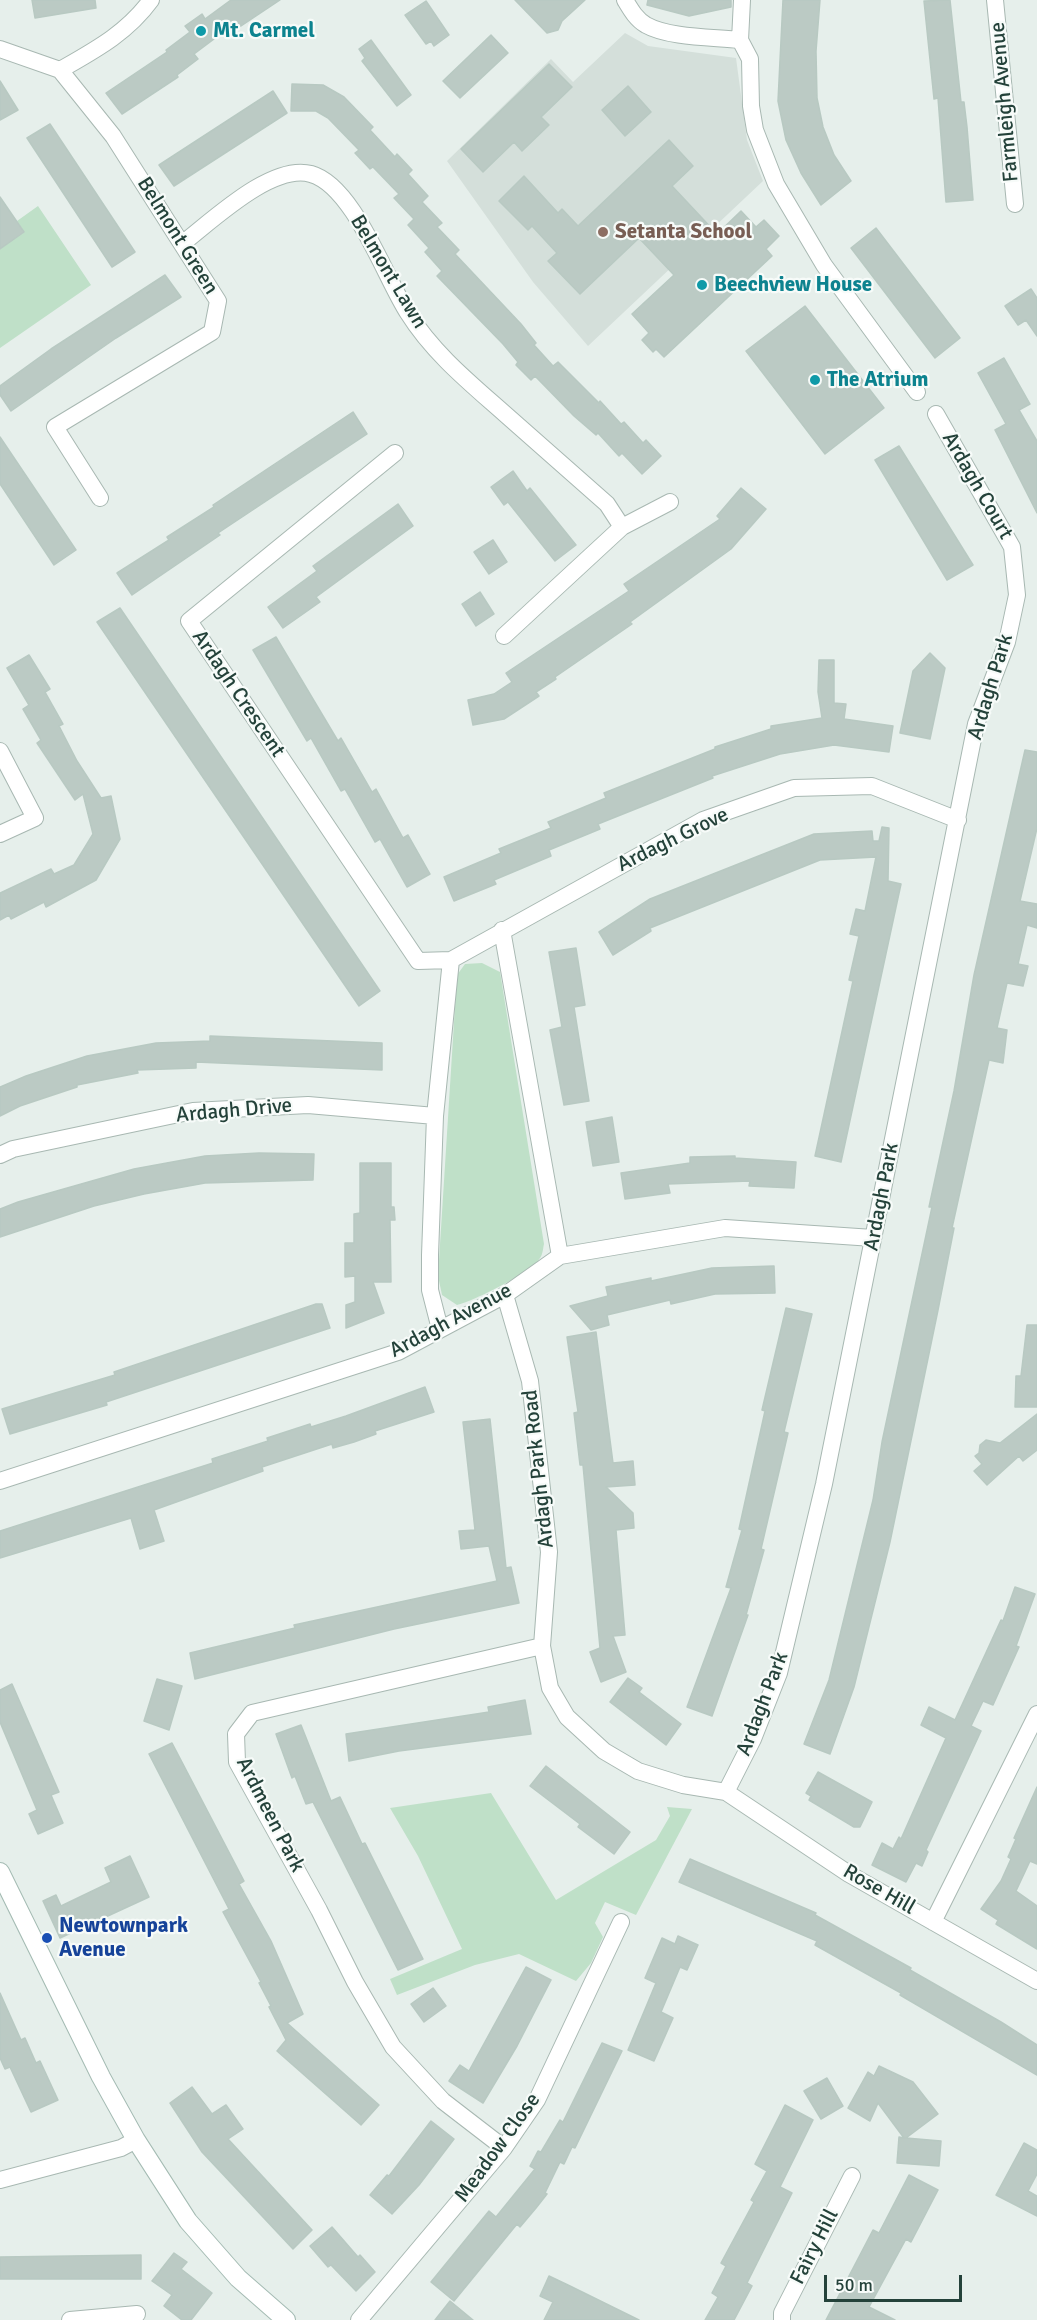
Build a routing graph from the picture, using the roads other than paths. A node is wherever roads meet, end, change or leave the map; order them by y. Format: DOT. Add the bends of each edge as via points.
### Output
graph roads {
  1 [pos="151,0"];
  2 [pos="625,0"];
  3 [pos="742,0"];
  4 [pos="995,0"];
  5 [pos="740,40"];
  6 [pos="0,49"];
  7 [pos="60,70"];
  8 [pos="1015,204"];
  9 [pos="183,243"];
  10 [pos="916,392"];
  11 [pos="936,414"];
  12 [pos="395,453"];
  13 [pos="100,498"];
  14 [pos="670,502"];
  15 [pos="622,527"];
  16 [pos="1017,595"];
  17 [pos="504,636"];
  18 [pos="0,751"];
  19 [pos="958,820"];
  20 [pos="0,834"];
  21 [pos="502,930"];
  22 [pos="451,960"];
  23 [pos="435,1116"];
  24 [pos="0,1155"];
  25 [pos="873,1238"];
  26 [pos="560,1256"];
  27 [pos="505,1295"];
  28 [pos="441,1329"];
  29 [pos="0,1481"];
  30 [pos="542,1646"];
  31 [pos="1035,1722"];
  32 [pos="726,1792"];
  33 [pos="0,1872"];
  34 [pos="4,1892"];
  35 [pos="621,1922"];
  36 [pos="933,1922"];
  37 [pos="1037,1981"];
  38 [pos="136,2140"];
  39 [pos="504,2148"];
  40 [pos="852,2176"];
  41 [pos="0,2180"];
  42 [pos="136,2314"];
  43 [pos="70,2320"];
  44 [pos="286,2320"];
  45 [pos="359,2320"];
  46 [pos="782,2320"];
  1 -- 7 [label="street" via="118,36"];
  2 -- 5 [label="street" via="636,17 663,32"];
  3 -- 5 [label="street"];
  4 -- 8 [label="street, Farmleigh Avenue"];
  5 -- 10 [label="street" via="750,59 755,130 776,184 824,265"];
  6 -- 7 [label="street"];
  7 -- 9 [label="street, Belmont Green" via="113,136"];
  9 -- 13 [label="street, Belmont Green" via="218,301 212,332 55,427"];
  9 -- 15 [label="street, Belmont Lawn" via="269,179 295,172 312,174 336,191 362,224 408,313 447,363 607,504"];
  11 -- 16 [label="street, Ardagh Court" via="1012,547"];
  12 -- 22 [label="street, Ardagh Crescent" via="189,621 418,961"];
  14 -- 15 [label="street"];
  15 -- 17 [label="street"];
  16 -- 19 [label="street, Ardagh Park" via="1006,642 976,724"];
  18 -- 20 [label="street" via="35,818"];
  19 -- 21 [label="street, Ardagh Grove" via="872,786 794,788 703,820"];
  19 -- 25 [label="street, Ardagh Park"];
  21 -- 22 [label="street, Ardagh Grove"];
  21 -- 26 [label="street"];
  22 -- 23 [label="street"];
  23 -- 24 [label="street, Ardagh Drive" via="308,1105 193,1111"];
  23 -- 28 [label="street" via="430,1290"];
  25 -- 26 [label="street, Ardagh Avenue" via="725,1228"];
  25 -- 32 [label="street, Ardagh Park" via="824,1484 779,1673 753,1739"];
  26 -- 27 [label="street, Ardagh Avenue"];
  27 -- 28 [label="street, Ardagh Avenue"];
  27 -- 30 [label="street, Ardagh Park Road" via="530,1381 548,1541"];
  28 -- 29 [label="street, Ardagh Avenue" via="398,1352"];
  30 -- 32 [label="street, Ardagh Park Road" via="550,1688 567,1717 604,1751 638,1771 683,1785"];
  30 -- 39 [label="street, Ardmeen Park" via="252,1713 236,1734 237,1762 393,2047 443,2101"];
  31 -- 36 [label="street"];
  32 -- 36 [label="street, Rose Hill" via="849,1875"];
  33 -- 34 [label="main road"];
  34 -- 38 [label="main road"];
  35 -- 39 [label="street, Meadow Close" via="537,2100"];
  36 -- 37 [label="street, Rose Hill"];
  38 -- 41 [label="street" via="121,2148"];
  38 -- 44 [label="main road" via="188,2221 238,2278"];
  39 -- 45 [label="street, Meadow Close"];
  40 -- 46 [label="street, Fairy Hill" via="782,2313"];
  42 -- 43 [label="street"];
}
